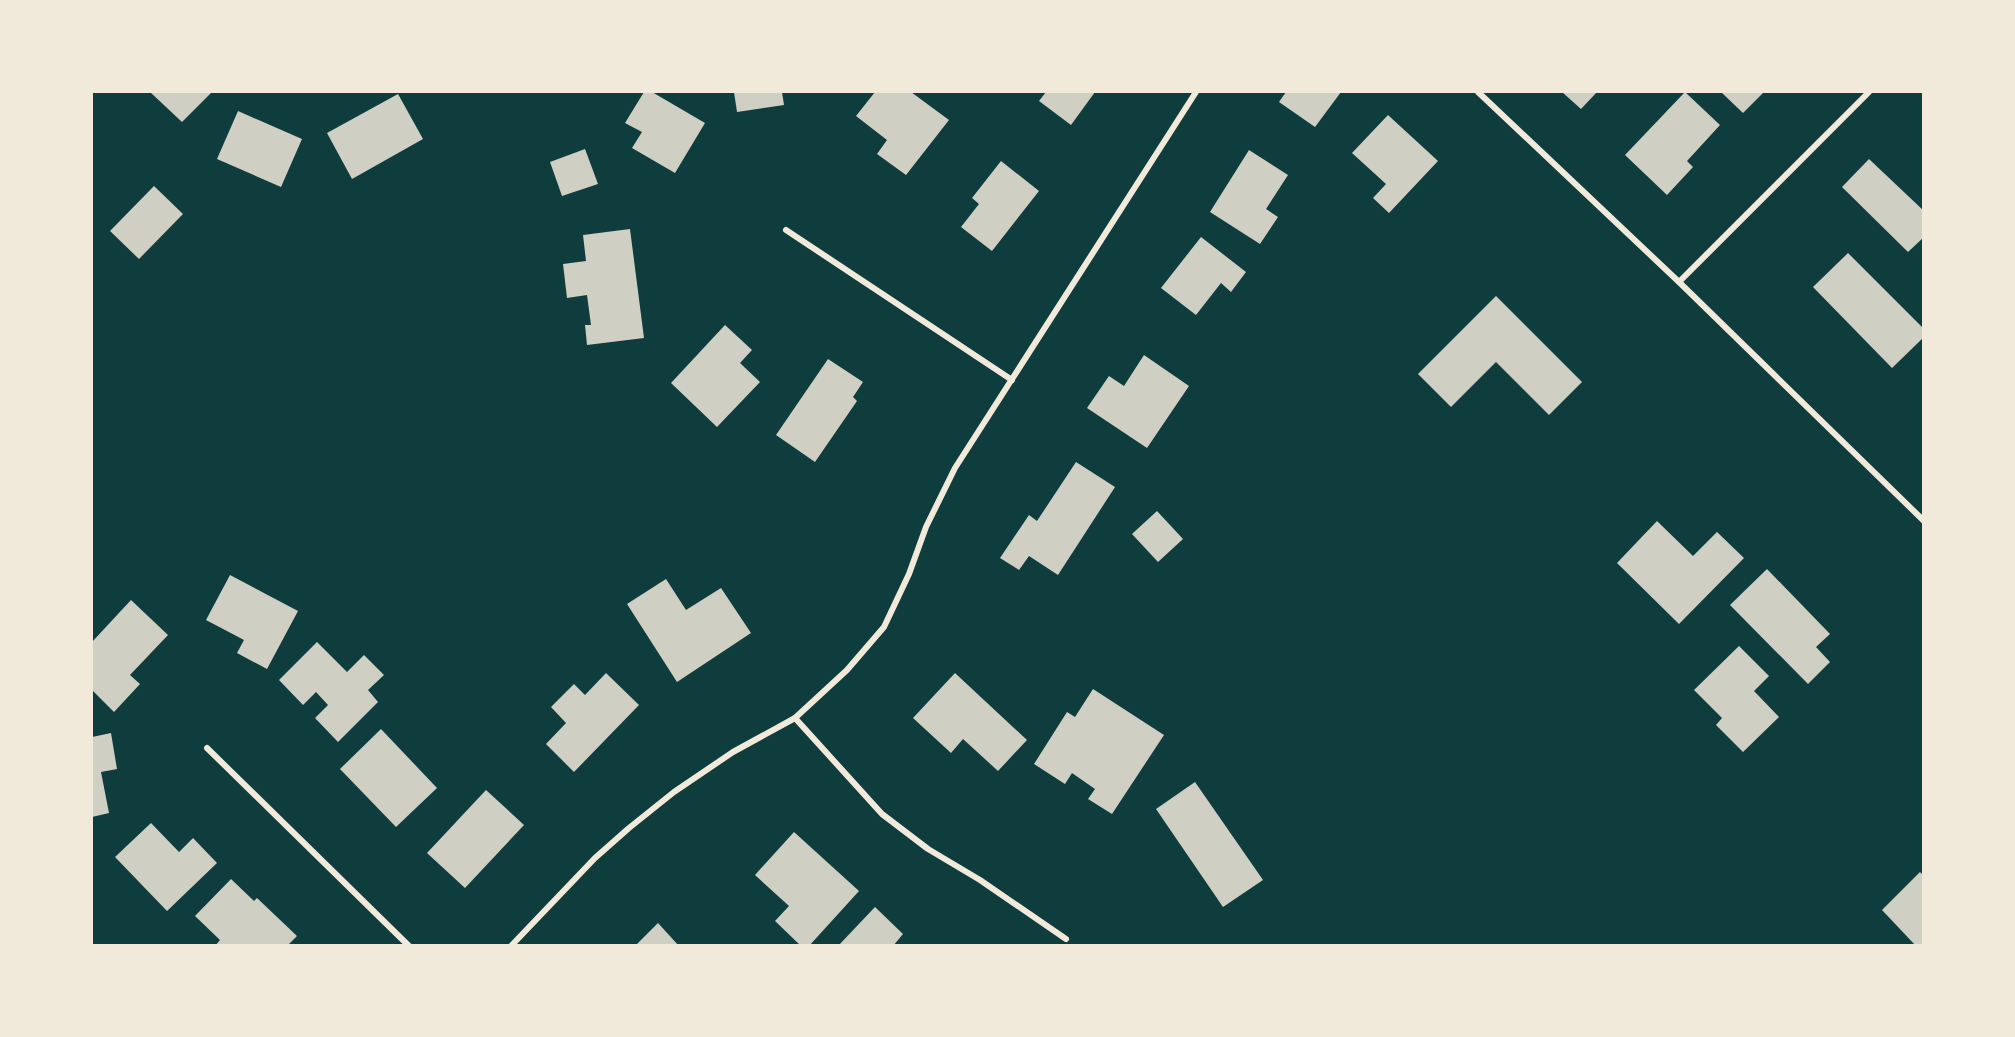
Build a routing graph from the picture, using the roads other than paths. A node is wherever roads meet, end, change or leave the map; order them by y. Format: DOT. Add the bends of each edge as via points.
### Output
graph roads {
  1 [pos="1196,92"];
  2 [pos="1478,92"];
  3 [pos="1869,92"];
  4 [pos="786,230"];
  5 [pos="1678,282"];
  6 [pos="1012,380"];
  7 [pos="1923,521"];
  8 [pos="795,718"];
  9 [pos="207,748"];
  10 [pos="1066,939"];
  11 [pos="409,945"];
  12 [pos="511,945"];
  1 -- 6 [label="street"];
  2 -- 5 [label="street"];
  3 -- 5 [label="street"];
  4 -- 6 [label="street"];
  5 -- 7 [label="street"];
  6 -- 8 [label="street" via="955,468 884,627 847,670"];
  8 -- 10 [label="street" via="882,814 928,849"];
  8 -- 12 [label="street" via="733,752 656,806 595,858"];
  9 -- 11 [label="street"];
}
